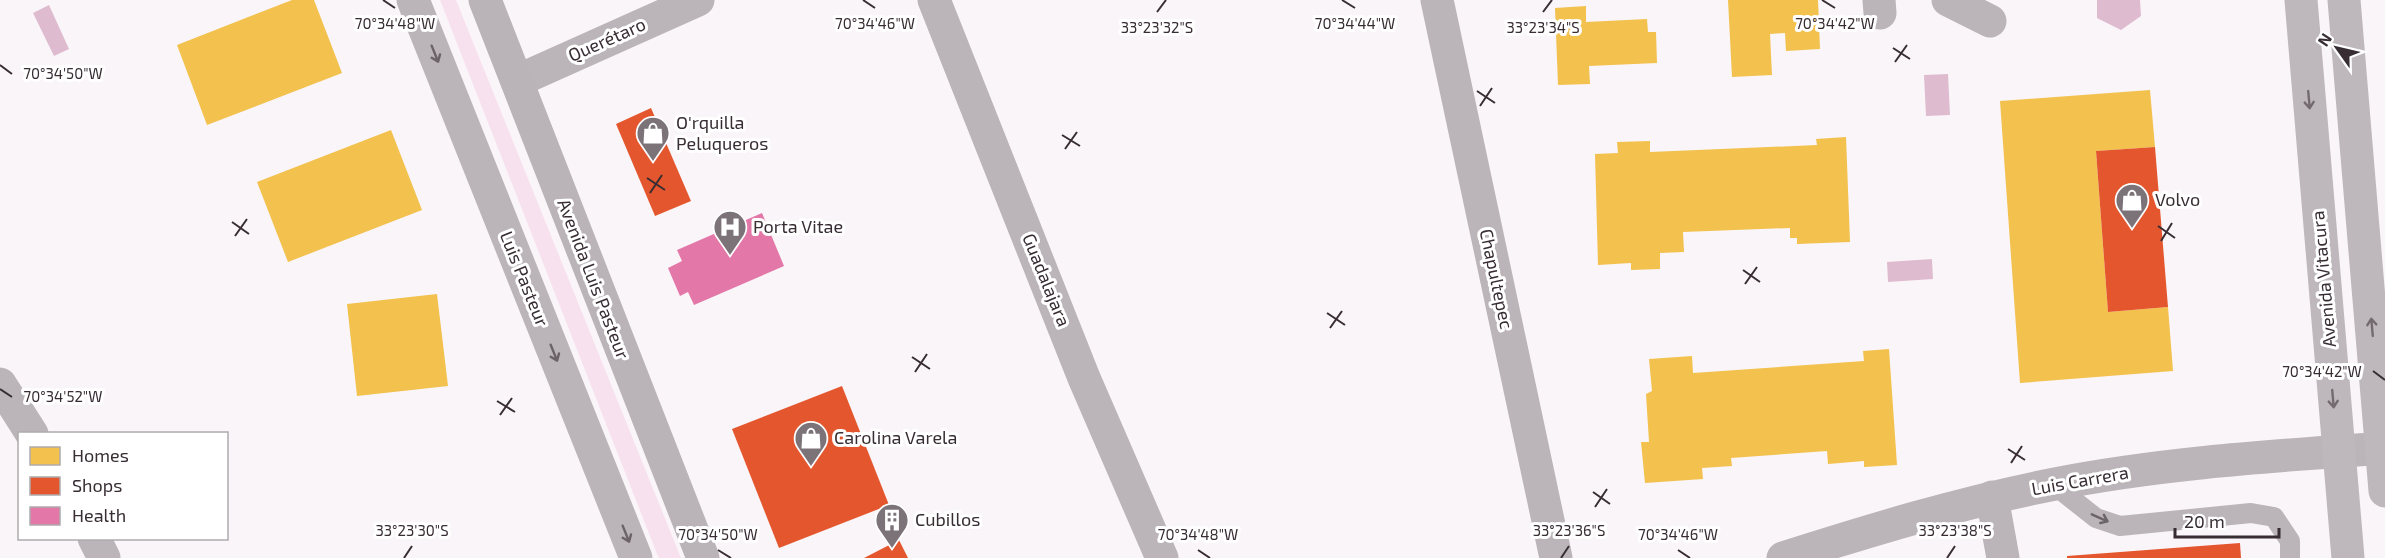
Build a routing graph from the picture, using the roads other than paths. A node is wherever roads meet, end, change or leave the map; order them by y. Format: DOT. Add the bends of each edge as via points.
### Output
graph roads {
  1 [pos="413,0"];
  2 [pos="485,0"];
  3 [pos="698,0"];
  4 [pos="934,0"];
  5 [pos="1437,0"];
  6 [pos="1948,0"];
  7 [pos="2301,0"];
  8 [pos="2344,0"];
  9 [pos="1990,21"];
  10 [pos="517,81"];
  11 [pos="0,384"];
  12 [pos="31,432"];
  13 [pos="2384,448"];
  14 [pos="2338,452"];
  15 [pos="2053,484"];
  16 [pos="2385,491"];
  17 [pos="1992,497"];
  18 [pos="95,540"];
  19 [pos="104,558"];
  20 [pos="636,558"];
  21 [pos="703,558"];
  22 [pos="1162,558"];
  23 [pos="1556,558"];
  24 [pos="1783,558"];
  25 [pos="2003,558"];
  26 [pos="2290,558"];
  27 [pos="2348,558"];
  1 -- 20 [label="street, Luis Pasteur, one-way"];
  2 -- 10 [label="main road, Avenida Luis Pasteur"];
  3 -- 10 [label="street, Querétaro"];
  4 -- 22 [label="street, Guadalajara" via="1084,378"];
  5 -- 23 [label="street, Chapultepec"];
  6 -- 9 [label="street"];
  7 -- 14 [label="main road, Avenida Vitacura, one-way"];
  13 -- 8 [label="main road, one-way"];
  10 -- 21 [label="main road, Avenida Luis Pasteur"];
  11 -- 12 [label="street"];
  13 -- 14 [label="street, Luis Carrera"];
  13 -- 16 [label="main road"];
  14 -- 15 [label="street, Luis Carrera" via="2196,464"];
  14 -- 27 [label="main road, Avenida Vitacura"];
  15 -- 17 [label="street, Luis Carrera"];
  15 -- 26 [label="lane, one-way" via="2096,518 2120,526 2251,513 2274,517 2290,541"];
  17 -- 24 [label="street, Luis Carrera"];
  17 -- 25 [label="street"];
  18 -- 19 [label="street"];
}
